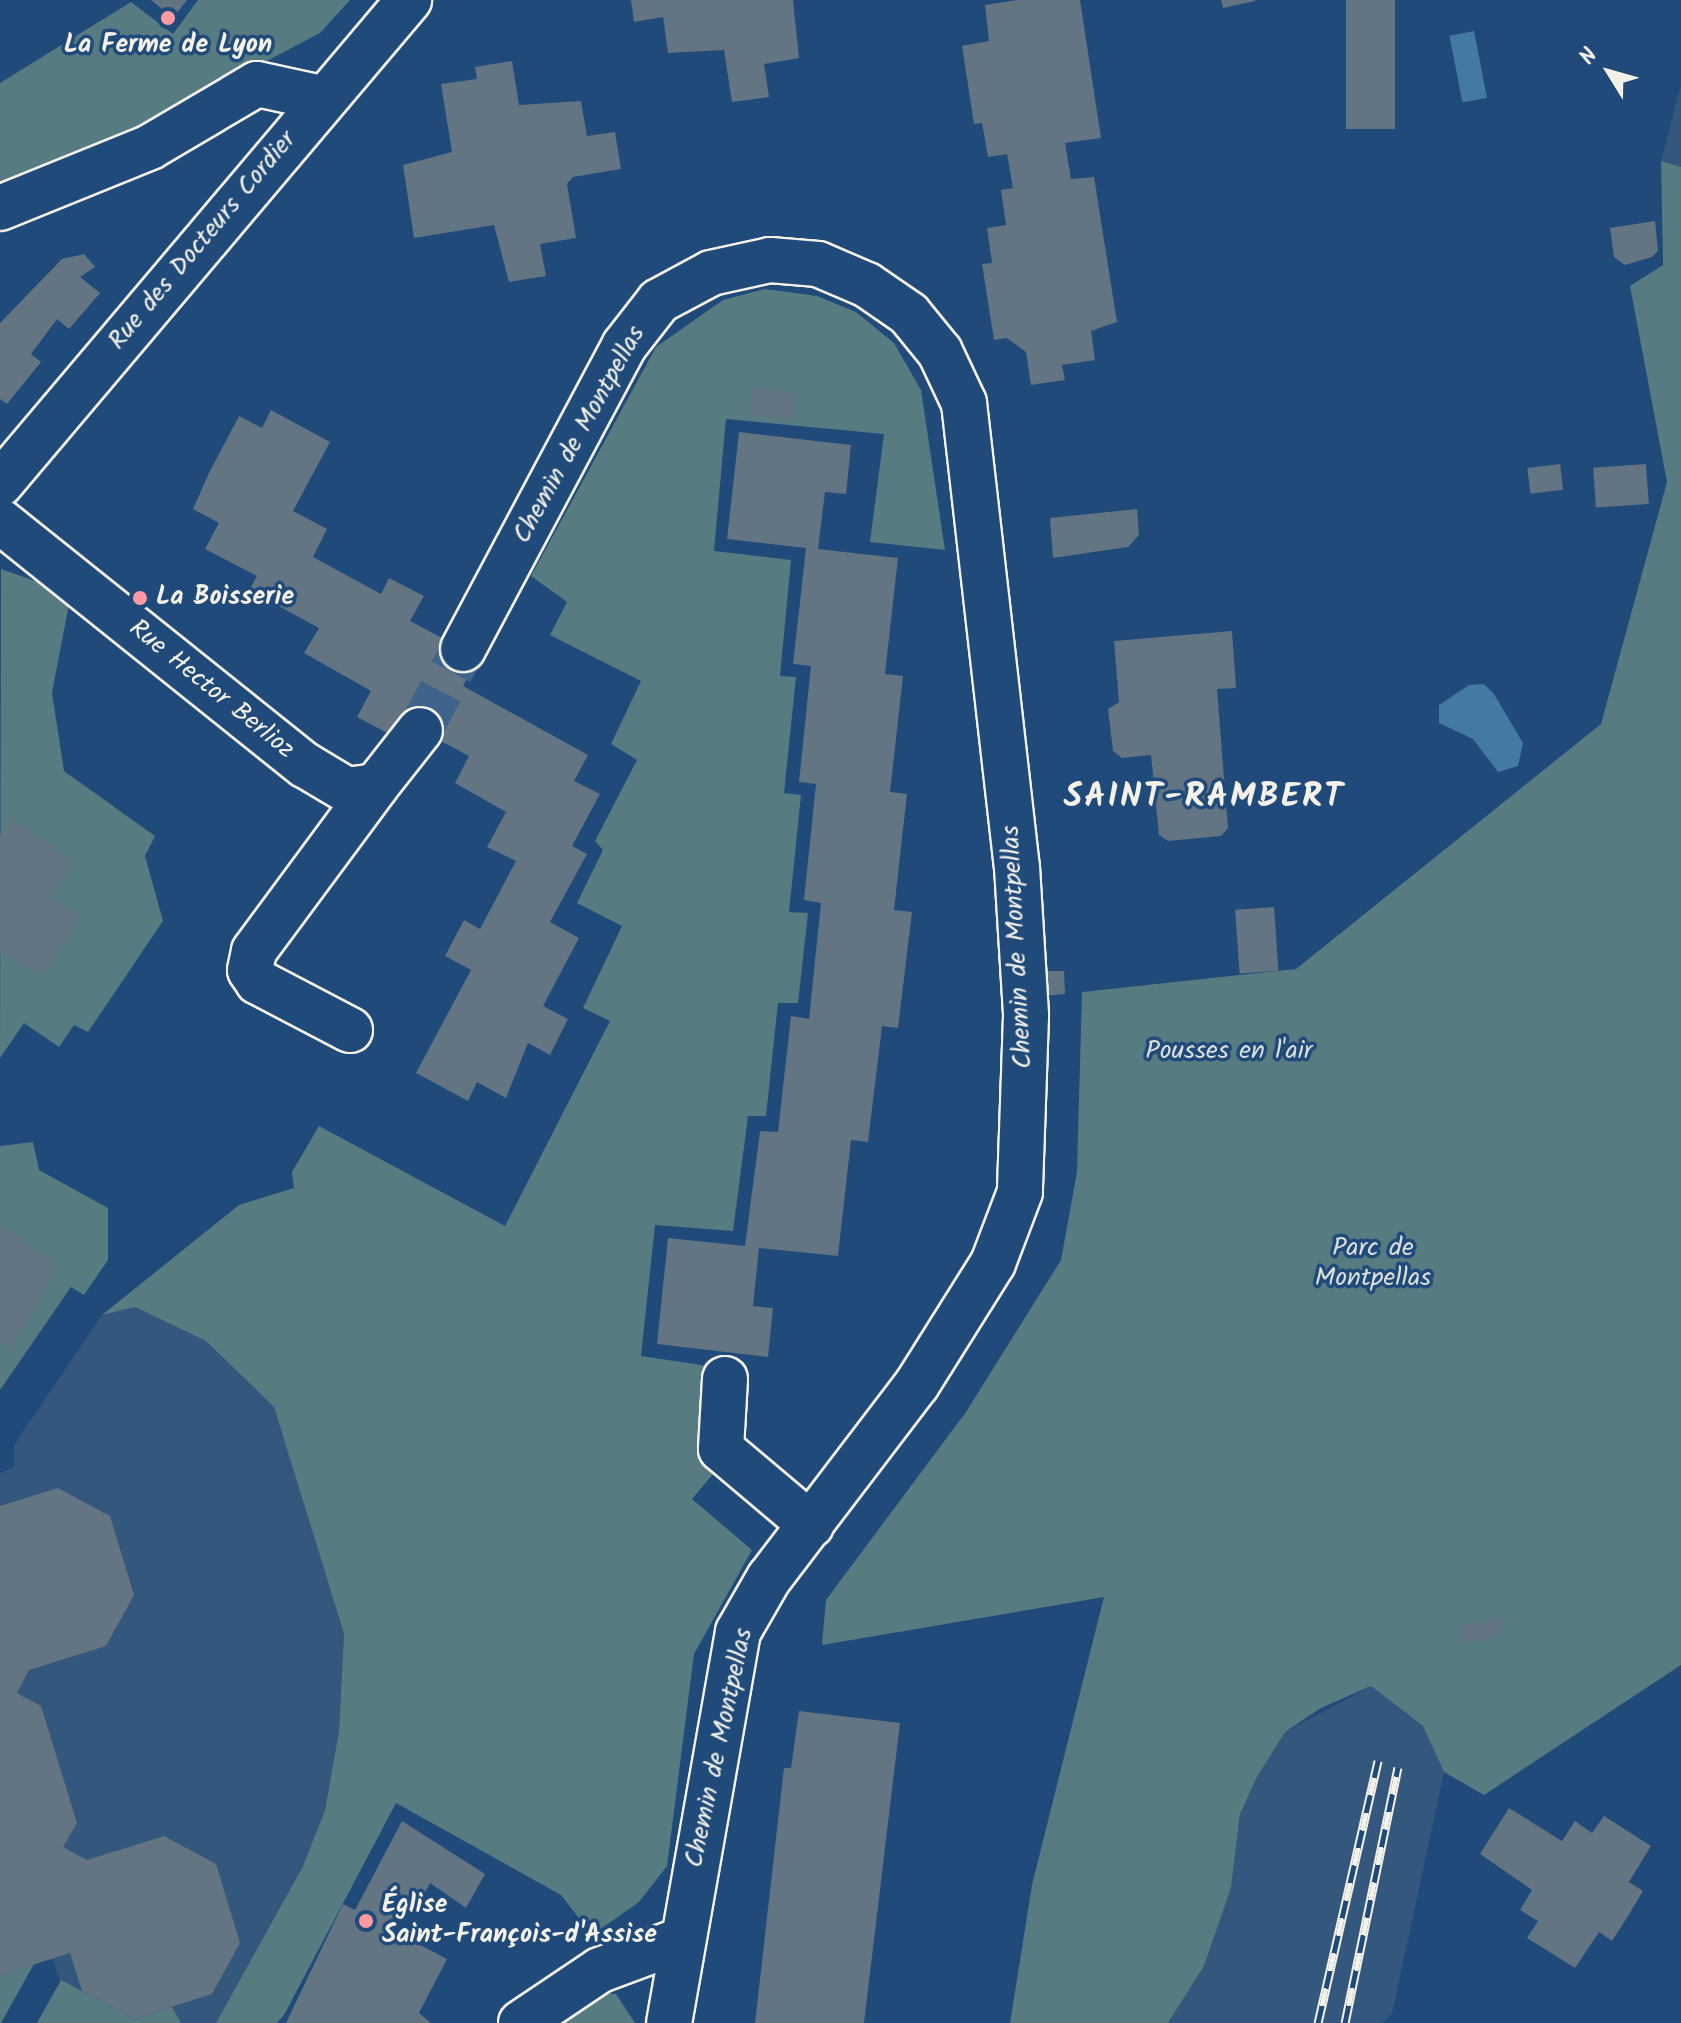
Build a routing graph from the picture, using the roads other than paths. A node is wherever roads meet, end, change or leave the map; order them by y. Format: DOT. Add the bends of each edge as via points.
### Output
graph roads {
  1 [pos="409,0"];
  2 [pos="322,98"];
  3 [pos="0,208"];
  4 [pos="0,484"];
  5 [pos="0,521"];
  6 [pos="463,649"];
  7 [pos="420,730"];
  8 [pos="376,786"];
  9 [pos="350,1030"];
  10 [pos="725,1379"];
  11 [pos="811,1525"];
  12 [pos="681,1940"];
  13 [pos="521,2023"];
  14 [pos="669,2023"];
  1 -- 2 [label="street, Rue des Docteurs Cordier"];
  2 -- 3 [label="street" via="257,84 150,147"];
  2 -- 4 [label="street, Rue des Docteurs Cordier"];
  5 -- 8 [label="street, Rue Hector Berlioz" via="305,765 347,790"];
  6 -- 11 [label="street, Chemin de Montpellas" via="624,346 659,301 711,273 770,260 818,264 867,285 909,314 940,352 964,403 1017,867 1026,1016 1020,1192 984,1277 917,1384"];
  7 -- 8 [label="street"];
  8 -- 9 [label="street" via="254,951 250,970 258,982"];
  10 -- 11 [label="street" via="721,1449"];
  11 -- 12 [label="street, Chemin de Montpellas" via="738,1632"];
  12 -- 13 [label="street" via="600,1970"];
  12 -- 14 [label="street, Chemin de Montpellas"];
}
